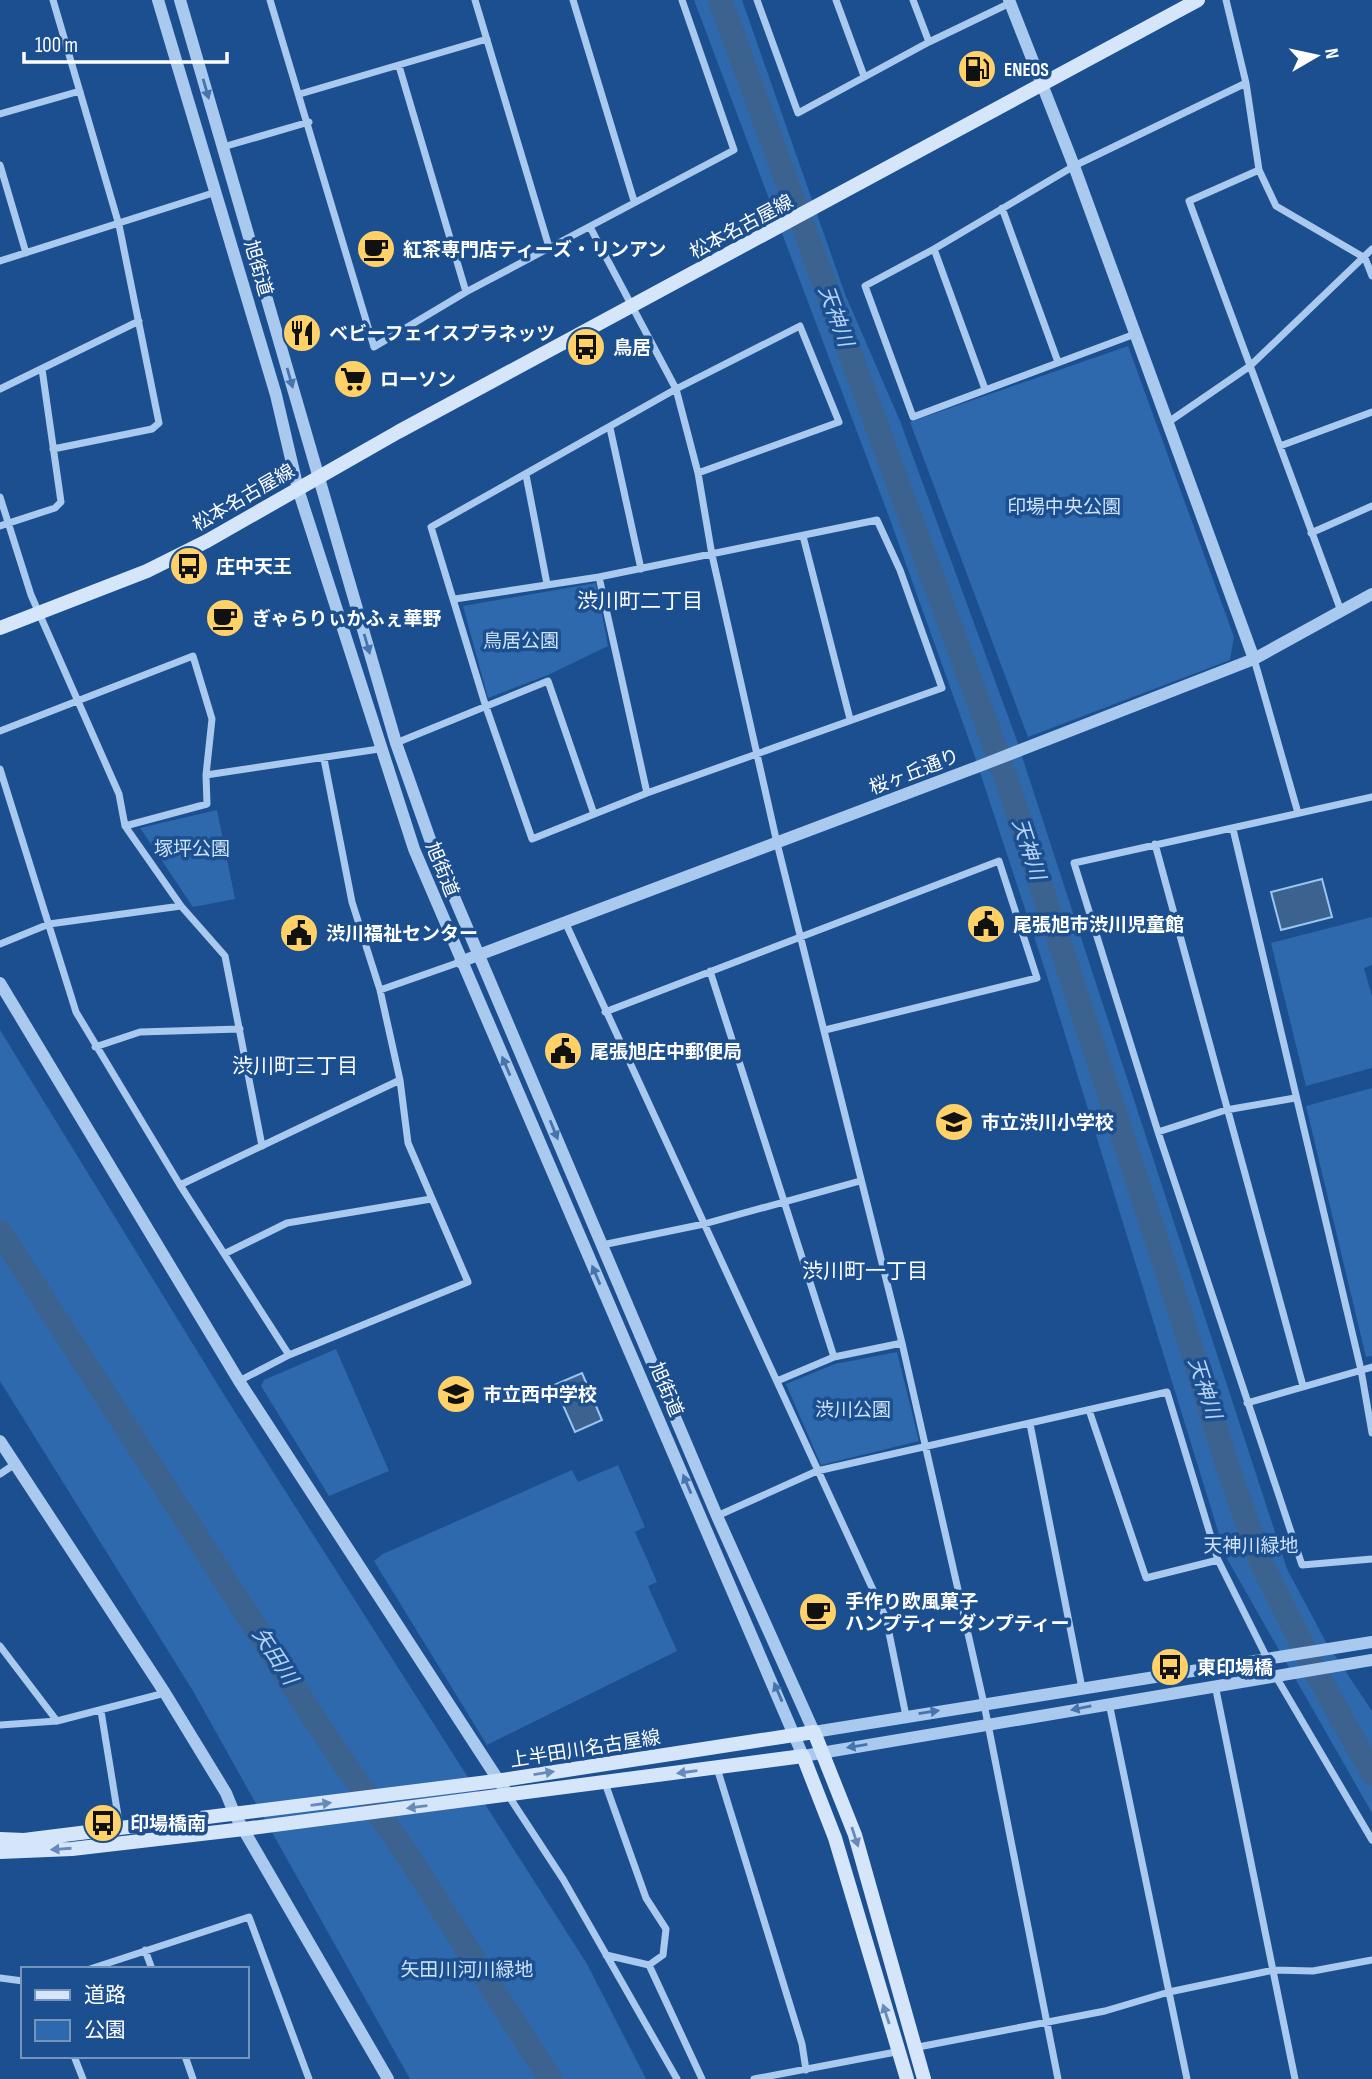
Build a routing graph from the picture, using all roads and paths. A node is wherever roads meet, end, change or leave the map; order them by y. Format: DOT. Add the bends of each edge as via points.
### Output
graph roads {
  1 [pos="53,0"];
  2 [pos="158,0"];
  3 [pos="180,0"];
  4 [pos="270,0"];
  5 [pos="475,0"];
  6 [pos="573,0"];
  7 [pos="682,0"];
  8 [pos="758,0"];
  9 [pos="836,0"];
  10 [pos="913,0"];
  11 [pos="1198,0"];
  12 [pos="1226,0"];
  13 [pos="1009,2"];
  14 [pos="487,39"];
  15 [pos="929,42"];
  16 [pos="399,66"];
  17 [pos="863,76"];
  18 [pos="1246,83"];
  19 [pos="1043,84"];
  20 [pos="80,91"];
  21 [pos="300,94"];
  22 [pos="0,114"];
  23 [pos="309,122"];
  24 [pos="223,147"];
  25 [pos="0,165"];
  26 [pos="1074,166"];
  27 [pos="1259,170"];
  28 [pos="3,187"];
  29 [pos="217,192"];
  30 [pos="634,201"];
  31 [pos="1002,208"];
  32 [pos="119,225"];
  33 [pos="590,227"];
  34 [pos="549,247"];
  35 [pos="934,249"];
  36 [pos="1372,249"];
  37 [pos="26,253"];
  38 [pos="1366,258"];
  39 [pos="0,261"];
  40 [pos="1372,276"];
  41 [pos="466,292"];
  42 [pos="635,306"];
  43 [pos="139,321"];
  44 [pos="1135,334"];
  45 [pos="1058,362"];
  46 [pos="1250,366"];
  47 [pos="42,369"];
  48 [pos="0,389"];
  49 [pos="676,389"];
  50 [pos="985,389"];
  51 [pos="1372,412"];
  52 [pos="1167,423"];
  53 [pos="610,428"];
  54 [pos="1280,446"];
  55 [pos="53,449"];
  56 [pos="698,473"];
  57 [pos="526,475"];
  58 [pos="319,476"];
  59 [pos="298,489"];
  60 [pos="0,497"];
  61 [pos="1372,506"];
  62 [pos="10,523"];
  63 [pos="0,526"];
  64 [pos="1311,533"];
  65 [pos="803,536"];
  66 [pos="712,555"];
  67 [pos="641,569"];
  68 [pos="599,577"];
  69 [pos="547,584"];
  70 [pos="1372,594"];
  71 [pos="455,599"];
  72 [pos="1341,611"];
  73 [pos="41,612"];
  74 [pos="0,628"];
  75 [pos="1254,659"];
  76 [pos="78,701"];
  77 [pos="485,704"];
  78 [pos="850,719"];
  79 [pos="0,730"];
  80 [pos="396,743"];
  81 [pos="379,749"];
  82 [pos="758,753"];
  83 [pos="324,759"];
  84 [pos="0,769"];
  85 [pos="206,775"];
  86 [pos="647,793"];
  87 [pos="1372,797"];
  88 [pos="1298,813"];
  89 [pos="594,814"];
  90 [pos="125,826"];
  91 [pos="1233,829"];
  92 [pos="777,844"];
  93 [pos="1155,844"];
  94 [pos="181,906"];
  95 [pos="49,924"];
  96 [pos="565,924"];
  97 [pos="800,936"];
  98 [pos="0,944"];
  99 [pos="480,954"];
  100 [pos="460,962"];
  101 [pos="710,971"];
  102 [pos="0,983"];
  103 [pos="380,990"];
  104 [pos="605,1012"];
  105 [pos="240,1029"];
  106 [pos="825,1030"];
  107 [pos="95,1047"];
  108 [pos="400,1080"];
  109 [pos="1295,1098"];
  110 [pos="1226,1110"];
  111 [pos="1158,1132"];
  112 [pos="262,1146"];
  113 [pos="860,1181"];
  114 [pos="180,1185"];
  115 [pos="431,1199"];
  116 [pos="782,1202"];
  117 [pos="704,1224"];
  118 [pos="602,1245"];
  119 [pos="226,1253"];
  120 [pos="902,1343"];
  121 [pos="289,1355"];
  122 [pos="834,1357"];
  123 [pos="1372,1367"];
  124 [pos="1361,1370"];
  125 [pos="239,1381"];
  126 [pos="777,1381"];
  127 [pos="1303,1386"];
  128 [pos="1247,1403"];
  129 [pos="1089,1410"];
  130 [pos="1030,1424"];
  131 [pos="1372,1433"];
  132 [pos="0,1441"];
  133 [pos="926,1449"];
  134 [pos="15,1464"];
  135 [pos="817,1471"];
  136 [pos="0,1474"];
  137 [pos="718,1516"];
  138 [pos="1372,1559"];
  139 [pos="1219,1560"];
  140 [pos="1372,1642"];
  141 [pos="0,1646"];
  142 [pos="1267,1658"];
  143 [pos="1372,1660"];
  144 [pos="1275,1675"];
  145 [pos="1214,1684"];
  146 [pos="1082,1688"];
  147 [pos="164,1693"];
  148 [pos="1109,1702"];
  149 [pos="984,1704"];
  150 [pos="101,1711"];
  151 [pos="906,1716"];
  152 [pos="57,1721"];
  153 [pos="0,1725"];
  154 [pos="988,1725"];
  155 [pos="814,1732"];
  156 [pos="795,1735"];
  157 [pos="821,1751"];
  158 [pos="803,1756"];
  159 [pos="718,1768"];
  160 [pos="496,1781"];
  161 [pos="605,1783"];
  162 [pos="508,1794"];
  163 [pos="235,1815"];
  164 [pos="120,1828"];
  165 [pos="244,1829"];
  166 [pos="0,1839"];
  167 [pos="1372,1840"];
  168 [pos="0,1852"];
  169 [pos="145,1950"];
  170 [pos="606,1955"];
  171 [pos="1372,1960"];
  172 [pos="649,1965"];
  173 [pos="96,1967"];
  174 [pos="151,1967"];
  175 [pos="1274,1970"];
  176 [pos="0,1978"];
  177 [pos="21,1981"];
  178 [pos="1169,1993"];
  179 [pos="1046,2023"];
  180 [pos="914,2048"];
  181 [pos="899,2051"];
  182 [pos="75,2058"];
  183 [pos="186,2058"];
  184 [pos="806,2070"];
  185 [pos="83,2079"];
  186 [pos="193,2079"];
  187 [pos="309,2079"];
  188 [pos="388,2079"];
  189 [pos="677,2079"];
  190 [pos="702,2079"];
  191 [pos="754,2079"];
  192 [pos="907,2079"];
  193 [pos="924,2079"];
  194 [pos="1058,2079"];
  195 [pos="1187,2079"];
  196 [pos="1295,2079"];
  1 -- 20 [label="street"];
  2 -- 29 [label="street, 旭街道"];
  3 -- 24 [label="street, 旭街道, one-way"];
  4 -- 21 [label="street"];
  5 -- 14 [label="street"];
  6 -- 30 [label="street"];
  7 -- 30 [label="street" via="734,150"];
  8 -- 17 [label="street" via="798,113"];
  9 -- 17 [label="street"];
  10 -- 15 [label="street"];
  11 -- 19 [label="main road, 松本名古屋線"];
  12 -- 18 [label="street"];
  13 -- 15 [label="street"];
  13 -- 19 [label="street"];
  14 -- 16 [label="street"];
  14 -- 34 [label="street"];
  15 -- 17 [label="street"];
  16 -- 21 [label="street"];
  16 -- 41 [label="street"];
  18 -- 26 [label="street"];
  18 -- 27 [label="street"];
  19 -- 26 [label="street"];
  19 -- 42 [label="main road, 松本名古屋線"];
  20 -- 22 [label="street"];
  20 -- 32 [label="street"];
  21 -- 23 [label="street"];
  23 -- 24 [label="street"];
  23 -- 41 [label="street" via="374,347"];
  24 -- 58 [label="street, 旭街道, one-way"];
  25 -- 28 [label="street"];
  26 -- 31 [label="street"];
  26 -- 44 [label="street"];
  27 -- 38 [label="street" via="1276,206"];
  27 -- 46 [label="street" via="1189,201"];
  28 -- 37 [label="street"];
  29 -- 32 [label="street"];
  29 -- 59 [label="street, 旭街道" via="276,395"];
  30 -- 33 [label="street"];
  31 -- 35 [label="street"];
  31 -- 45 [label="street"];
  32 -- 37 [label="street"];
  32 -- 43 [label="street"];
  33 -- 34 [label="street"];
  33 -- 42 [label="street"];
  34 -- 41 [label="street"];
  35 -- 50 [label="street"];
  35 -- 50 [label="street" via="865,286 913,417"];
  36 -- 38 [label="street"];
  37 -- 39 [label="street"];
  38 -- 40 [label="street"];
  38 -- 46 [label="street"];
  42 -- 49 [label="street"];
  42 -- 58 [label="main road, 松本名古屋線"];
  43 -- 47 [label="street"];
  43 -- 55 [label="street" via="159,424"];
  44 -- 45 [label="street"];
  44 -- 52 [label="street"];
  45 -- 50 [label="street"];
  46 -- 52 [label="street"];
  46 -- 54 [label="street"];
  47 -- 48 [label="street"];
  47 -- 55 [label="street"];
  49 -- 53 [label="street"];
  49 -- 56 [label="street"];
  49 -- 56 [label="street" via="800,326 839,422"];
  51 -- 54 [label="street"];
  52 -- 75 [label="street"];
  53 -- 57 [label="street"];
  53 -- 67 [label="street"];
  54 -- 64 [label="street"];
  55 -- 62 [label="street" via="61,502"];
  56 -- 66 [label="street"];
  57 -- 69 [label="street"];
  57 -- 71 [label="street" via="431,527"];
  58 -- 59 [label="main road, 松本名古屋線"];
  58 -- 80 [label="street, 旭街道, one-way"];
  59 -- 73 [label="main road, 松本名古屋線" via="173,559"];
  59 -- 81 [label="street, 旭街道"];
  60 -- 62 [label="street"];
  61 -- 64 [label="street"];
  62 -- 63 [label="street"];
  62 -- 73 [label="street" via="31,595"];
  64 -- 72 [label="street"];
  65 -- 66 [label="street"];
  65 -- 78 [label="street"];
  65 -- 78 [label="street" via="877,520 942,688"];
  66 -- 67 [label="street"];
  66 -- 82 [label="street"];
  67 -- 68 [label="street"];
  68 -- 69 [label="street"];
  68 -- 86 [label="street"];
  69 -- 71 [label="street"];
  70 -- 72 [label="street, 桜ヶ丘通り"];
  71 -- 77 [label="street"];
  72 -- 75 [label="street, 桜ヶ丘通り"];
  73 -- 74 [label="main road, 松本名古屋線"];
  73 -- 76 [label="street"];
  75 -- 88 [label="street"];
  75 -- 92 [label="street, 桜ヶ丘通り"];
  76 -- 79 [label="street"];
  76 -- 85 [label="street" via="193,656 212,719"];
  76 -- 90 [label="street" via="119,794"];
  77 -- 80 [label="street"];
  77 -- 89 [label="street" via="548,681"];
  77 -- 89 [label="street" via="532,839"];
  78 -- 82 [label="street"];
  80 -- 99 [label="street, 旭街道" via="432,845"];
  81 -- 83 [label="street"];
  81 -- 100 [label="street, 旭街道"];
  82 -- 86 [label="street"];
  82 -- 92 [label="street"];
  83 -- 85 [label="street"];
  83 -- 103 [label="street" via="352,902"];
  84 -- 95 [label="street"];
  85 -- 90 [label="street" via="207,804"];
  86 -- 89 [label="street"];
  87 -- 88 [label="street"];
  88 -- 91 [label="street"];
  90 -- 94 [label="street"];
  91 -- 93 [label="street"];
  91 -- 109 [label="street"];
  92 -- 96 [label="street, 桜ヶ丘通り"];
  92 -- 97 [label="street"];
  93 -- 110 [label="street"];
  93 -- 111 [label="street" via="1074,863"];
  94 -- 95 [label="street"];
  94 -- 105 [label="street" via="225,956"];
  95 -- 98 [label="street"];
  95 -- 107 [label="street" via="76,1012"];
  96 -- 99 [label="street, 桜ヶ丘通り"];
  96 -- 104 [label="street"];
  97 -- 101 [label="street"];
  97 -- 106 [label="street"];
  97 -- 106 [label="street" via="999,861 1037,978"];
  99 -- 100 [label="street, 桜ヶ丘通り"];
  99 -- 118 [label="street, 旭街道, one-way"];
  100 -- 103 [label="street"];
  156 -- 100 [label="street, 旭街道, one-way"];
  101 -- 104 [label="street"];
  101 -- 116 [label="street"];
  102 -- 125 [label="street"];
  103 -- 108 [label="street"];
  104 -- 117 [label="street"];
  105 -- 107 [label="street" via="139,1032"];
  105 -- 112 [label="street"];
  106 -- 113 [label="street"];
  107 -- 114 [label="street"];
  108 -- 112 [label="street"];
  108 -- 115 [label="street" via="408,1143"];
  109 -- 110 [label="street"];
  109 -- 124 [label="street"];
  110 -- 111 [label="street"];
  110 -- 127 [label="street"];
  111 -- 128 [label="street"];
  112 -- 114 [label="street"];
  113 -- 116 [label="street"];
  113 -- 120 [label="street"];
  114 -- 119 [label="street"];
  115 -- 119 [label="street" via="287,1223"];
  115 -- 121 [label="street" via="468,1282"];
  116 -- 117 [label="street"];
  116 -- 122 [label="street"];
  117 -- 118 [label="street"];
  117 -- 126 [label="street"];
  118 -- 137 [label="street, 旭街道"];
  119 -- 121 [label="street"];
  120 -- 122 [label="street"];
  120 -- 133 [label="street"];
  121 -- 125 [label="street"];
  122 -- 126 [label="street"];
  123 -- 124 [label="street"];
  124 -- 127 [label="street"];
  124 -- 131 [label="street"];
  125 -- 160 [label="street"];
  126 -- 135 [label="street"];
  127 -- 128 [label="street"];
  128 -- 138 [label="street" via="1302,1565"];
  129 -- 130 [label="street"];
  129 -- 139 [label="street" via="1146,1578"];
  129 -- 139 [label="street" via="1167,1392"];
  130 -- 133 [label="street"];
  130 -- 146 [label="street"];
  132 -- 134 [label="street"];
  133 -- 135 [label="street"];
  133 -- 149 [label="street"];
  134 -- 136 [label="street"];
  134 -- 147 [label="street"];
  135 -- 137 [label="street"];
  135 -- 151 [label="street" via="886,1618"];
  137 -- 155 [label="street, 旭街道"];
  139 -- 142 [label="street"];
  140 -- 142 [label="street"];
  141 -- 152 [label="street"];
  142 -- 146 [label="street"];
  143 -- 144 [label="street"];
  144 -- 145 [label="street"];
  144 -- 167 [label="street"];
  145 -- 148 [label="street"];
  145 -- 175 [label="street"];
  146 -- 149 [label="street"];
  147 -- 150 [label="street"];
  147 -- 163 [label="street"];
  148 -- 154 [label="street, one-way"];
  148 -- 178 [label="street"];
  151 -- 149 [label="street, one-way"];
  149 -- 154 [label="street"];
  150 -- 152 [label="street"];
  150 -- 164 [label="street"];
  151 -- 155 [label="street"];
  152 -- 153 [label="street"];
  154 -- 157 [label="street, one-way"];
  154 -- 179 [label="street"];
  155 -- 156 [label="main road, 上半田川名古屋線"];
  155 -- 157 [label="main road"];
  156 -- 158 [label="street, 旭街道"];
  160 -- 156 [label="main road, 上半田川名古屋線, one-way"];
  157 -- 158 [label="street"];
  157 -- 180 [label="main road, one-way" via="855,1835"];
  158 -- 159 [label="main road, 上半田川名古屋線"];
  181 -- 158 [label="main road, one-way" via="835,1838"];
  159 -- 161 [label="main road, 上半田川名古屋線, one-way"];
  159 -- 184 [label="street"];
  160 -- 162 [label="street"];
  163 -- 160 [label="main road, 上半田川名古屋線, one-way"];
  161 -- 162 [label="main road, 上半田川名古屋線"];
  161 -- 172 [label="street" via="646,1898 666,1929 663,1955"];
  162 -- 165 [label="main road, 上半田川名古屋線, one-way"];
  162 -- 170 [label="street"];
  163 -- 164 [label="main road, 上半田川名古屋線"];
  163 -- 165 [label="street"];
  164 -- 166 [label="main road, 上半田川名古屋線"];
  165 -- 168 [label="main road, 上半田川名古屋線, one-way" via="72,1849"];
  165 -- 188 [label="street"];
  169 -- 173 [label="street"];
  169 -- 174 [label="street"];
  169 -- 187 [label="street" via="248,1917"];
  170 -- 172 [label="street"];
  170 -- 189 [label="street"];
  171 -- 175 [label="street" via="1313,1970"];
  172 -- 190 [label="street"];
  175 -- 178 [label="street"];
  175 -- 196 [label="street"];
  176 -- 177 [label="street"];
  178 -- 179 [label="street"];
  178 -- 195 [label="street"];
  179 -- 180 [label="street"];
  179 -- 194 [label="street"];
  180 -- 181 [label="street"];
  180 -- 193 [label="main road"];
  181 -- 184 [label="street"];
  181 -- 192 [label="main road"];
  182 -- 185 [label="street"];
  183 -- 186 [label="street"];
  184 -- 191 [label="street"];
}
